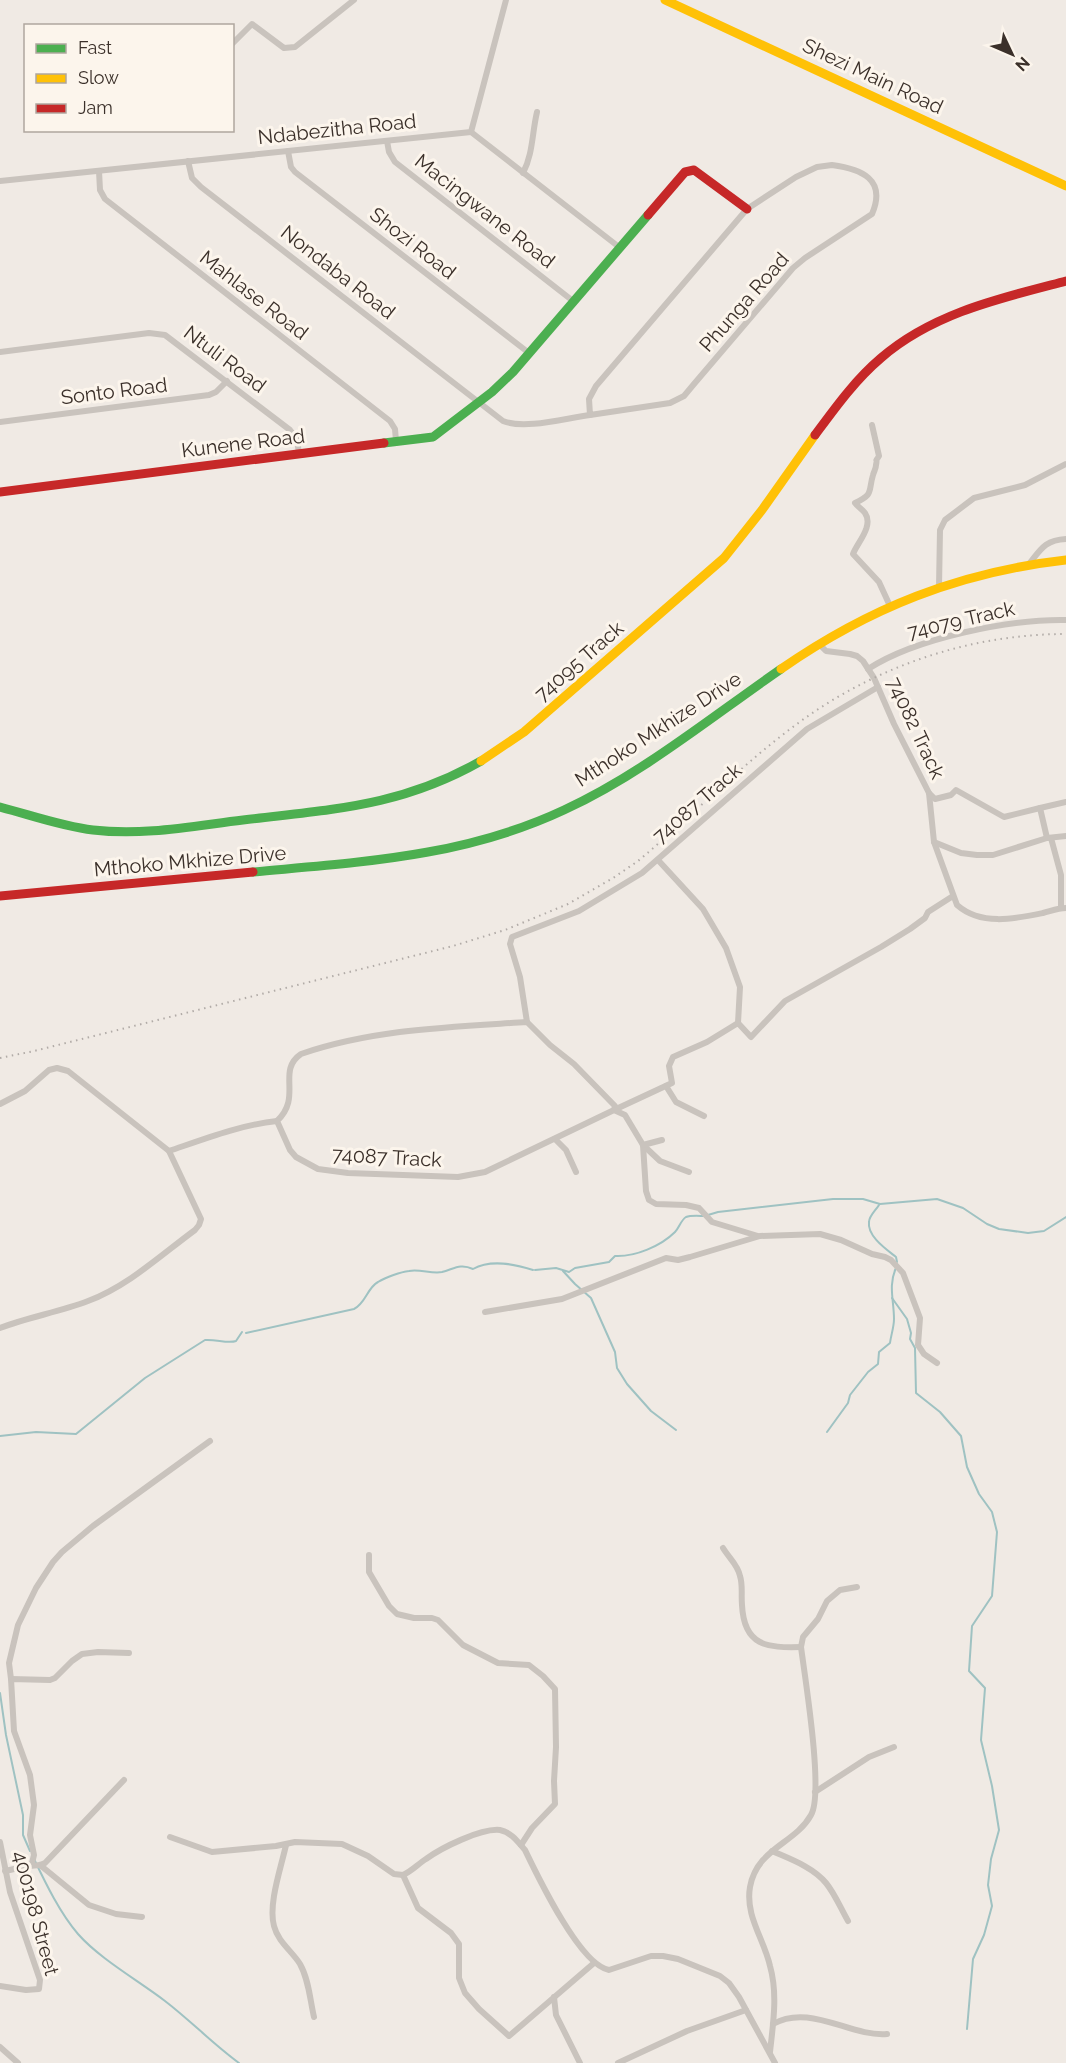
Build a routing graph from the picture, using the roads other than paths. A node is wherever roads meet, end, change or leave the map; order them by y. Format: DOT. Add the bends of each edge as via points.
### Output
graph roads {
  1 [pos="354,0"];
  2 [pos="506,0"];
  3 [pos="665,0"];
  4 [pos="234,42"];
  5 [pos="537,112"];
  6 [pos="471,132"];
  7 [pos="387,141"];
  8 [pos="288,151"];
  9 [pos="188,161"];
  10 [pos="99,171"];
  11 [pos="523,174"];
  12 [pos="0,181"];
  13 [pos="1066,186"];
  14 [pos="747,209"];
  15 [pos="619,247"];
  16 [pos="1066,281"];
  17 [pos="573,300"];
  18 [pos="0,352"];
  19 [pos="530,353"];
  20 [pos="226,381"];
  21 [pos="479,401"];
  22 [pos="590,415"];
  23 [pos="0,422"];
  24 [pos="872,425"];
  25 [pos="396,441"];
  26 [pos="299,454"];
  27 [pos="1064,465"];
  28 [pos="0,492"];
  29 [pos="1066,539"];
  30 [pos="1066,560"];
  31 [pos="1028,565"];
  32 [pos="939,587"];
  33 [pos="890,606"];
  34 [pos="1066,620"];
  35 [pos="819,644"];
  36 [pos="868,669"];
  37 [pos="878,687"];
  38 [pos="929,793"];
  39 [pos="1066,802"];
  40 [pos="0,807"];
  41 [pos="1040,808"];
  42 [pos="1066,836"];
  43 [pos="1049,838"];
  44 [pos="934,842"];
  45 [pos="658,860"];
  46 [pos="0,896"];
  47 [pos="953,896"];
  48 [pos="1064,908"];
  49 [pos="527,1022"];
  50 [pos="738,1023"];
  51 [pos="666,1086"];
  52 [pos="0,1104"];
  53 [pos="614,1110"];
  54 [pos="704,1116"];
  55 [pos="277,1120"];
  56 [pos="555,1139"];
  57 [pos="662,1140"];
  58 [pos="643,1145"];
  59 [pos="169,1151"];
  60 [pos="576,1172"];
  61 [pos="689,1172"];
  62 [pos="760,1236"];
  63 [pos="485,1312"];
  64 [pos="0,1328"];
  65 [pos="937,1363"];
  66 [pos="210,1441"];
  67 [pos="723,1548"];
  68 [pos="369,1555"];
  69 [pos="857,1587"];
  70 [pos="801,1647"];
  71 [pos="129,1653"];
  72 [pos="11,1679"];
  73 [pos="894,1748"];
  74 [pos="124,1780"];
  75 [pos="816,1792"];
  76 [pos="170,1836"];
  77 [pos="0,1842"];
  78 [pos="286,1845"];
  79 [pos="521,1845"];
  80 [pos="772,1851"];
  81 [pos="2,1858"];
  82 [pos="40,1865"];
  83 [pos="28,1866"];
  84 [pos="5,1871"];
  85 [pos="403,1875"];
  86 [pos="142,1917"];
  87 [pos="848,1921"];
  88 [pos="594,1963"];
  89 [pos="0,1986"];
  90 [pos="554,1997"];
  91 [pos="746,2010"];
  92 [pos="314,2017"];
  93 [pos="773,2024"];
  94 [pos="887,2034"];
  95 [pos="0,2047"];
  96 [pos="770,2052"];
  97 [pos="18,2063"];
  98 [pos="580,2063"];
  99 [pos="618,2063"];
  100 [pos="775,2063"];
  1 -- 4 [label="street" via="295,47 284,48 252,24"];
  2 -- 6 [label="street"];
  3 -- 13 [label="street, Shezi Main Road"];
  5 -- 11 [label="street" via="531,155"];
  6 -- 7 [label="street, Ndabezitha Road"];
  6 -- 11 [label="street"];
  7 -- 8 [label="street, Ndabezitha Road"];
  7 -- 17 [label="street, Macingwane Road" via="395,162"];
  8 -- 9 [label="street, Ndabezitha Road"];
  8 -- 19 [label="street, Shozi Road" via="295,172"];
  9 -- 10 [label="street, Ndabezitha Road"];
  9 -- 21 [label="street, Nondaba Road" via="192,178 201,187"];
  10 -- 12 [label="street, Ndabezitha Road"];
  10 -- 25 [label="street, Mahlase Road" via="105,199 390,421"];
  11 -- 15 [label="street"];
  14 -- 15 [label="street, Kunene Road" via="690,170"];
  14 -- 22 [label="street, Phunga Road" via="592,391"];
  14 -- 22 [label="street, Phunga Road" via="796,177 832,165 848,167 868,177 878,194 872,214 793,268 684,396 670,403"];
  15 -- 17 [label="street, Kunene Road"];
  16 -- 40 [label="street, 74095 Track" via="990,301 945,318 877,362 842,399 749,530 724,558 524,732 442,781 378,802 169,830 91,830"];
  17 -- 19 [label="street, Kunene Road"];
  18 -- 20 [label="street, Ntuli Road" via="156,333 170,338"];
  19 -- 21 [label="street, Kunene Road"];
  20 -- 23 [label="street, Sonto Road" via="209,395"];
  20 -- 26 [label="street, Ntuli Road" via="290,430 297,439"];
  21 -- 22 [label="street" via="510,424"];
  21 -- 25 [label="street, Kunene Road" via="433,437"];
  24 -- 33 [label="street" via="879,456 871,490 855,503 868,520 854,554 879,582"];
  25 -- 26 [label="street, Kunene Road"];
  26 -- 28 [label="street, Kunene Road"];
  27 -- 32 [label="street" via="1025,485 974,498 945,520 940,530"];
  29 -- 31 [label="street" via="1047,543"];
  30 -- 31 [label="street, Mthoko Mkhize Drive"];
  31 -- 32 [label="street, Mthoko Mkhize Drive"];
  32 -- 33 [label="street, Mthoko Mkhize Drive"];
  33 -- 35 [label="street, Mthoko Mkhize Drive"];
  34 -- 36 [label="street, 74079 Track" via="993,626 902,651"];
  35 -- 36 [label="street, 74082 Track" via="826,651 857,656"];
  35 -- 46 [label="street, Mthoko Mkhize Drive" via="618,781 538,821 491,837 384,861"];
  36 -- 37 [label="street, 74082 Track"];
  37 -- 38 [label="street, 74082 Track"];
  37 -- 45 [label="street, 74087 Track" via="807,729"];
  38 -- 41 [label="street" via="935,799 956,790 1005,817"];
  38 -- 44 [label="street, 74082 Track"];
  39 -- 41 [label="street"];
  41 -- 43 [label="street"];
  42 -- 43 [label="street"];
  43 -- 44 [label="street" via="993,855 961,853"];
  43 -- 48 [label="street" via="1061,875"];
  44 -- 47 [label="street, 74082 Track"];
  45 -- 49 [label="street, 74087 Track" via="579,911 512,937 510,944"];
  45 -- 50 [label="street" via="703,909 726,948 740,987"];
  47 -- 48 [label="street, 74082 Track" via="963,910 1001,920"];
  47 -- 50 [label="street" via="881,948 785,1001 751,1037"];
  49 -- 53 [label="street" via="574,1064 615,1106"];
  49 -- 55 [label="street" via="372,1035 301,1054 289,1067 289,1103"];
  50 -- 51 [label="street" via="673,1056 669,1066 672,1083"];
  51 -- 53 [label="street, 74087 Track"];
  51 -- 54 [label="street" via="676,1102"];
  52 -- 59 [label="street" via="49,1070 62,1069"];
  53 -- 56 [label="street, 74087 Track"];
  53 -- 58 [label="street" via="626,1115"];
  55 -- 56 [label="street, 74087 Track" via="296,1157 318,1169 348,1173 474,1175"];
  55 -- 59 [label="street"];
  56 -- 60 [label="street" via="566,1150"];
  57 -- 58 [label="street"];
  58 -- 61 [label="street" via="660,1161"];
  58 -- 62 [label="street" via="649,1200 699,1208 712,1222"];
  59 -- 64 [label="street" via="201,1219 195,1230 108,1291"];
  62 -- 63 [label="street" via="678,1260 666,1258 562,1299"];
  62 -- 65 [label="street" via="820,1234 891,1260 903,1273 920,1318 918,1345"];
  66 -- 72 [label="street" via="93,1526 53,1562 18,1625 9,1663"];
  67 -- 70 [label="street" via="741,1577 742,1612 751,1634 772,1647"];
  68 -- 79 [label="street" via="369,1572 397,1614 438,1620 463,1645 498,1662 529,1665 555,1689 555,1804"];
  69 -- 70 [label="street" via="840,1590 827,1601 805,1633"];
  70 -- 75 [label="street"];
  71 -- 72 [label="street" via="87,1653 50,1680"];
  72 -- 83 [label="street" via="14,1731 26,1760 33,1797 30,1829 34,1857"];
  73 -- 75 [label="street" via="869,1757"];
  74 -- 82 [label="street"];
  75 -- 80 [label="street" via="806,1823"];
  76 -- 78 [label="street" via="212,1852"];
  77 -- 81 [label="street, 400198 Street"];
  78 -- 85 [label="street" via="342,1845 368,1856 394,1874"];
  78 -- 92 [label="street" via="273,1925 304,1974"];
  79 -- 85 [label="street" via="500,1830 487,1832 428,1857"];
  79 -- 88 [label="street" via="572,1934"];
  80 -- 87 [label="street" via="819,1876"];
  80 -- 93 [label="street" via="754,1875 750,1904 770,1965"];
  81 -- 84 [label="street, 400198 Street"];
  82 -- 83 [label="street"];
  82 -- 86 [label="street" via="89,1905"];
  83 -- 84 [label="street"];
  84 -- 89 [label="street, 400198 Street" via="40,1980 39,1989"];
  85 -- 90 [label="street" via="418,1908 459,1944 460,1982 465,1993 506,2034 511,2036"];
  88 -- 90 [label="street"];
  88 -- 91 [label="street" via="609,1970 651,1956 678,1959 720,1976"];
  90 -- 98 [label="street" via="556,2015"];
  91 -- 96 [label="street"];
  91 -- 99 [label="street" via="687,2031"];
  93 -- 94 [label="street" via="786,2018 806,2017"];
  93 -- 96 [label="street"];
  95 -- 97 [label="street"];
  96 -- 100 [label="street"];
}
